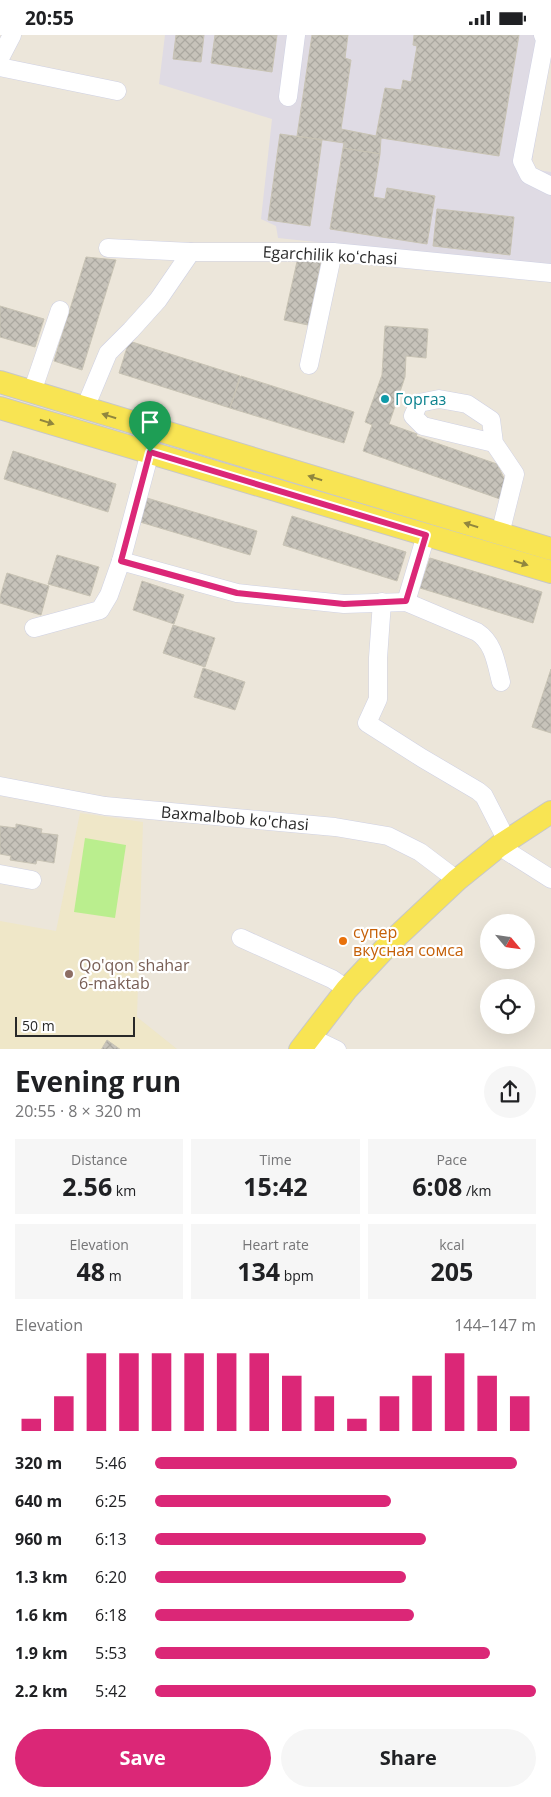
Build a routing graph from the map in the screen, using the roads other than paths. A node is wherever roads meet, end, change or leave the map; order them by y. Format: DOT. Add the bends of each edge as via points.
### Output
graph roads {
  1 [pos="12,35"];
  2 [pos="296,35"];
  3 [pos="544,35"];
  4 [pos="0,57"];
  5 [pos="0,67"];
  6 [pos="117,91"];
  7 [pos="288,97"];
  8 [pos="551,186"];
  9 [pos="108,248"];
  10 [pos="191,252"];
  11 [pos="333,252"];
  12 [pos="551,273"];
  13 [pos="60,310"];
  14 [pos="309,365"];
  15 [pos="0,382"];
  16 [pos="32,392"];
  17 [pos="0,408"];
  18 [pos="85,408"];
  19 [pos="494,443"];
  20 [pos="150,452"];
  21 [pos="500,534"];
  22 [pos="426,535"];
  23 [pos="551,549"];
  24 [pos="121,561"];
  25 [pos="551,572"];
  26 [pos="406,601"];
  27 [pos="382,603"];
  28 [pos="34,628"];
  29 [pos="501,682"];
  30 [pos="0,786"];
  31 [pos="551,812"];
  32 [pos="502,844"];
  33 [pos="0,874"];
  34 [pos="551,879"];
  35 [pos="32,880"];
  36 [pos="457,880"];
  37 [pos="241,938"];
  38 [pos="347,989"];
  39 [pos="305,1043"];
  40 [pos="338,1049"];
  1 -- 4 [label="street"];
  2 -- 7 [label="street"];
  3 -- 8 [label="street" via="522,161 528,175"];
  5 -- 6 [label="street"];
  9 -- 10 [label="street, Egarchilik koʻchasi"];
  10 -- 11 [label="street, Egarchilik koʻchasi"];
  10 -- 18 [label="street" via="158,300 108,353"];
  11 -- 12 [label="street, Egarchilik koʻchasi"];
  11 -- 14 [label="street"];
  13 -- 16 [label="street"];
  15 -- 16 [label="main road"];
  16 -- 18 [label="main road"];
  17 -- 20 [label="main road, one-way"];
  21 -- 18 [label="main road, one-way"];
  19 -- 21 [label="street" via="515,474"];
  20 -- 22 [label="main road"];
  20 -- 24 [label="street"];
  21 -- 23 [label="main road"];
  22 -- 25 [label="main road, one-way"];
  22 -- 26 [label="street"];
  24 -- 27 [label="street" via="237,593 344,604"];
  24 -- 28 [label="street" via="100,610"];
  26 -- 27 [label="street"];
  26 -- 29 [label="street" via="486,638"];
  27 -- 32 [label="street" via="378,699 367,723 484,796"];
  30 -- 36 [label="street, Baxmalbob ko'chasi" via="105,805 388,835 420,852"];
  31 -- 32 [label="main road"];
  32 -- 34 [label="street"];
  32 -- 36 [label="main road"];
  33 -- 35 [label="street"];
  36 -- 38 [label="main road"];
  37 -- 38 [label="street" via="332,979"];
  38 -- 39 [label="main road"];
  39 -- 40 [label="street"];
}
